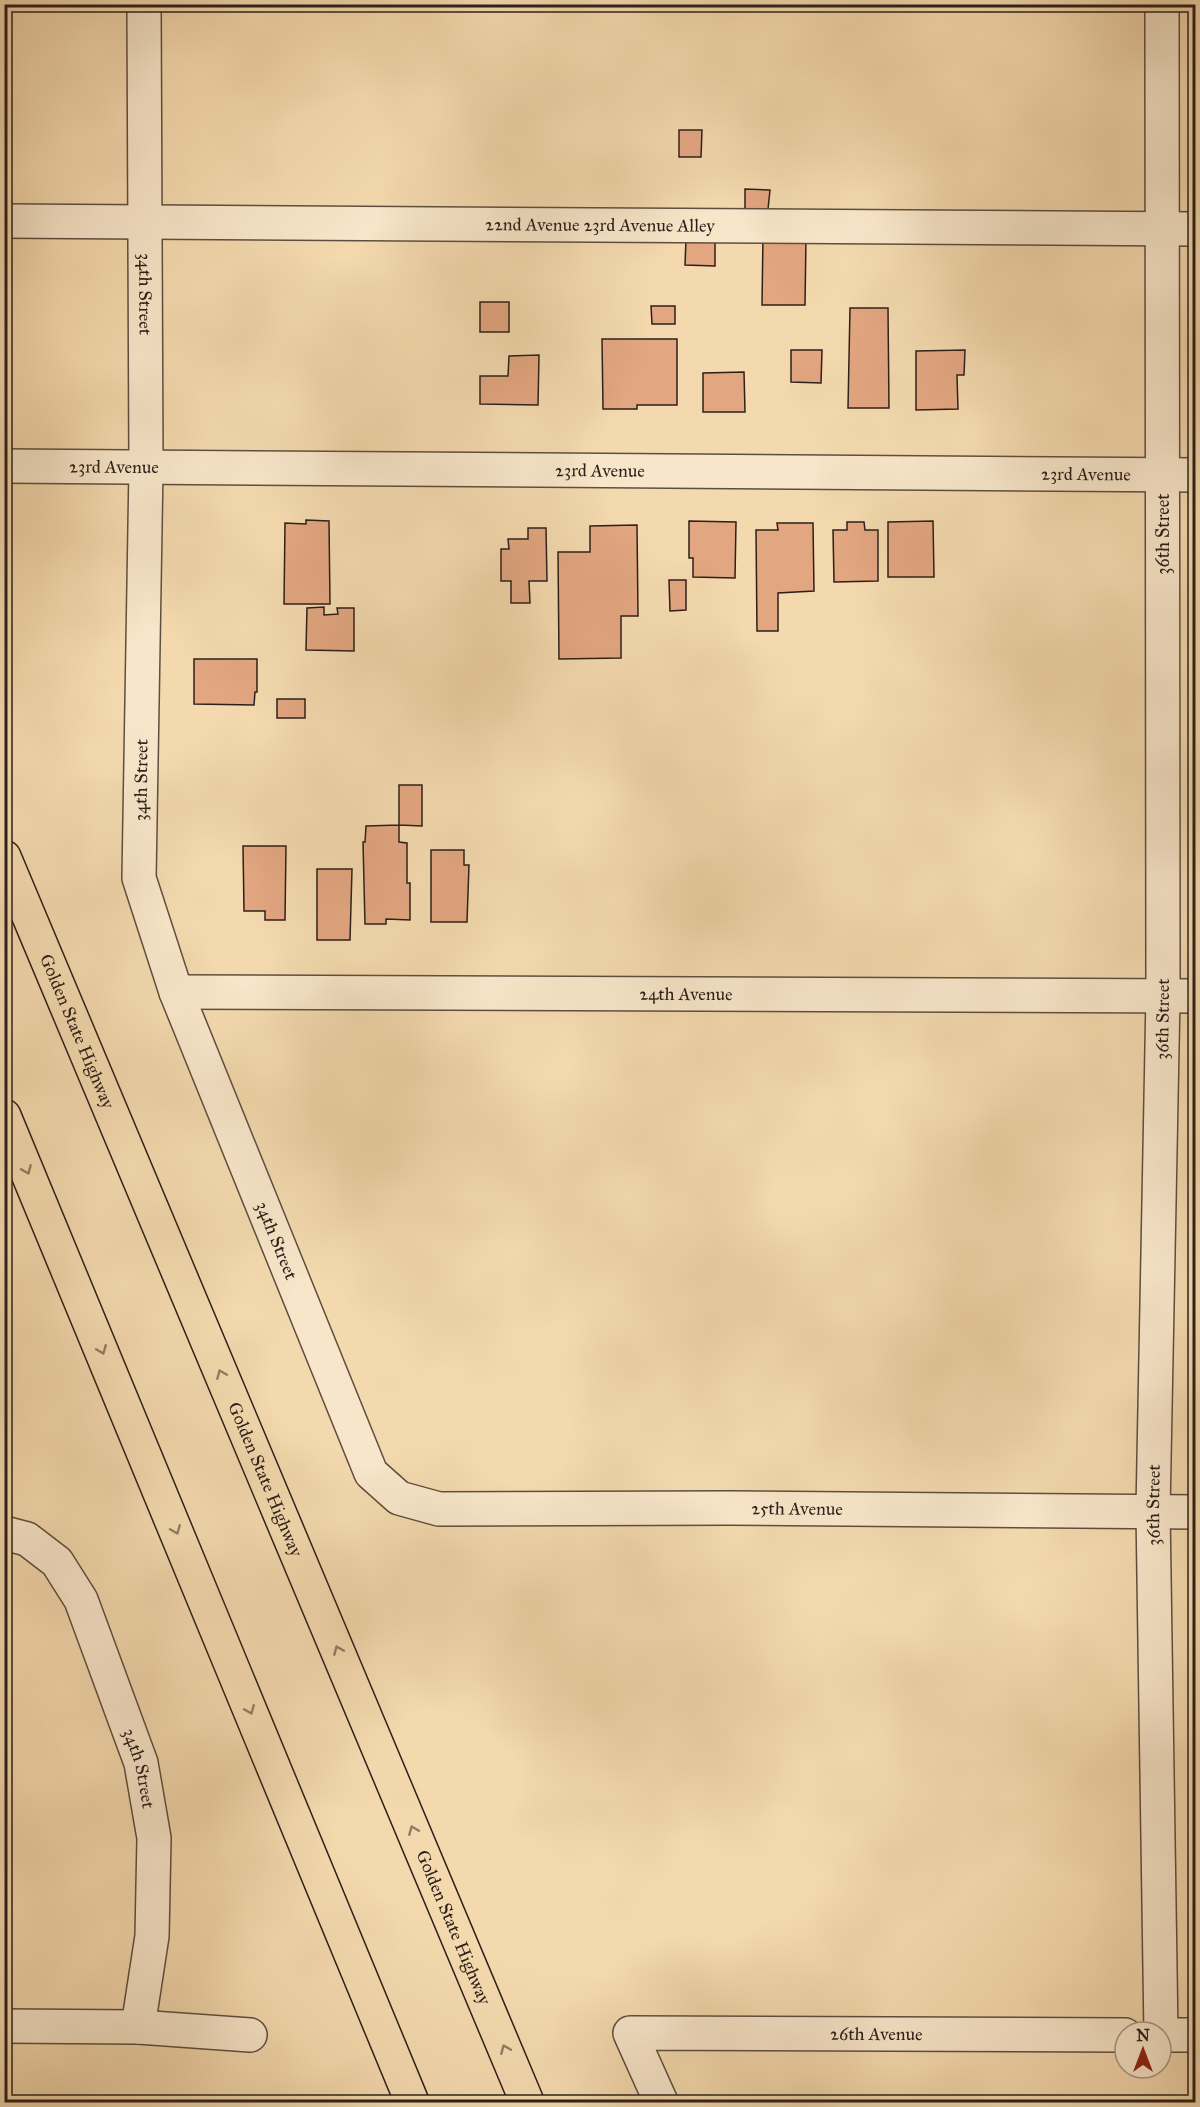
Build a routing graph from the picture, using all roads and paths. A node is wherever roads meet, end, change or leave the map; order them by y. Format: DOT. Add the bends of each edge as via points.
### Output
graph roads {
  1 [pos="144,4"];
  2 [pos="1162,4"];
  3 [pos="4,221"];
  4 [pos="144,222"];
  5 [pos="1163,229"];
  6 [pos="1196,229"];
  7 [pos="4,466"];
  8 [pos="146,468"];
  9 [pos="1163,475"];
  10 [pos="1196,475"];
  11 [pos="4,857"];
  12 [pos="176,992"];
  13 [pos="1163,996"];
  14 [pos="1196,996"];
  15 [pos="4,1116"];
  16 [pos="399,1498"];
  17 [pos="1153,1511"];
  18 [pos="1196,1512"];
  19 [pos="16,1536"];
  20 [pos="1161,2020"];
  21 [pos="4,2026"];
  22 [pos="138,2027"];
  23 [pos="250,2035"];
  24 [pos="1113,2035"];
  25 [pos="1173,2035"];
  26 [pos="1196,2035"];
  27 [pos="412,2103"];
  28 [pos="527,2103"];
  29 [pos="661,2103"];
  1 -- 4 [label="street, 34th Street"];
  2 -- 5 [label="street, 36th Street"];
  3 -- 4 [label="street, 22nd Avenue 23rd Avenue Alley"];
  4 -- 5 [label="street, 22nd Avenue 23rd Avenue Alley"];
  4 -- 8 [label="street, 34th Street"];
  5 -- 6 [label="street, 22nd Avenue 23rd Avenue Alley"];
  5 -- 9 [label="street, 36th Street"];
  7 -- 8 [label="street, 23rd Avenue"];
  8 -- 9 [label="street, 23rd Avenue"];
  8 -- 12 [label="street, 34th Street" via="139,878"];
  9 -- 10 [label="street, 23rd Avenue"];
  9 -- 13 [label="street, 36th Street"];
  28 -- 11 [label="highway, Golden State Highway, one-way"];
  12 -- 13 [label="street, 24th Avenue"];
  12 -- 16 [label="street, 34th Street" via="372,1473"];
  13 -- 14 [label="street, 24th Avenue"];
  13 -- 17 [label="street, 36th Street"];
  15 -- 27 [label="highway, one-way"];
  16 -- 17 [label="street, 25th Avenue" via="439,1509"];
  17 -- 18 [label="street, 25th Avenue"];
  17 -- 20 [label="street, 36th Street"];
  19 -- 22 [label="street, 34th Street" via="57,1562 81,1600 141,1763 154,1838 152,1936"];
  21 -- 22 [label="street"];
  22 -- 23 [label="street"];
  24 -- 29 [label="street, 26th Avenue" via="630,2033"];
  25 -- 26 [label="street"];
}
